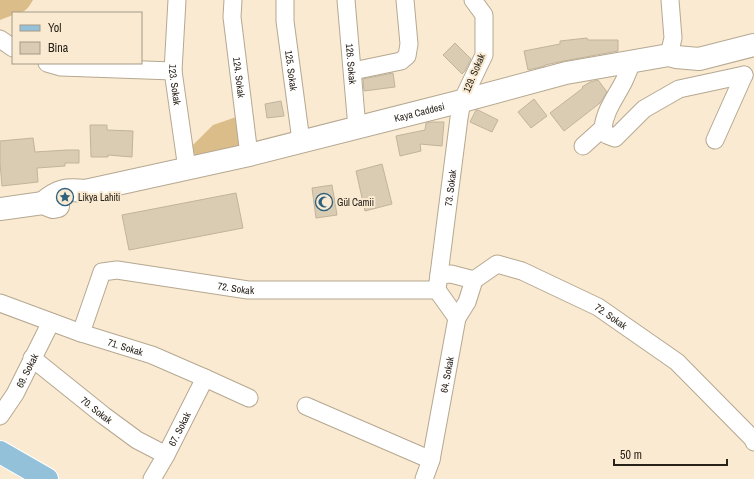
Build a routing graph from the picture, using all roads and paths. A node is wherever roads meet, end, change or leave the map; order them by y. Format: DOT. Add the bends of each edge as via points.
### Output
graph roads {
  1 [pos="177,0"];
  2 [pos="233,0"];
  3 [pos="285,0"];
  4 [pos="346,0"];
  5 [pos="405,0"];
  6 [pos="473,0"];
  7 [pos="670,0"];
  8 [pos="0,39"];
  9 [pos="754,45"];
  10 [pos="12,47"];
  11 [pos="669,55"];
  12 [pos="632,60"];
  13 [pos="50,64"];
  14 [pos="173,71"];
  15 [pos="353,71"];
  16 [pos="462,101"];
  17 [pos="357,128"];
  18 [pos="603,128"];
  19 [pos="716,140"];
  20 [pos="301,141"];
  21 [pos="583,146"];
  22 [pos="249,155"];
  23 [pos="187,169"];
  24 [pos="0,209"];
  25 [pos="474,280"];
  26 [pos="438,282"];
  27 [pos="0,303"];
  28 [pos="456,318"];
  29 [pos="50,322"];
  30 [pos="81,333"];
  31 [pos="32,358"];
  32 [pos="205,378"];
  33 [pos="249,398"];
  34 [pos="306,406"];
  35 [pos="0,416"];
  36 [pos="754,440"];
  37 [pos="0,452"];
  38 [pos="166,455"];
  39 [pos="430,460"];
  40 [pos="47,479"];
  41 [pos="152,479"];
  42 [pos="424,479"];
  1 -- 14 [label="street, 123. Sokak"];
  2 -- 22 [label="street, 124. Sokak" via="232,17"];
  3 -- 20 [label="street, 125. Sokak" via="285,21"];
  4 -- 15 [label="street, 126. Sokak"];
  5 -- 15 [label="street" via="409,44 407,56 401,61"];
  6 -- 16 [label="street, 129. Sokak" via="484,15 484,55"];
  7 -- 11 [label="street" via="673,38"];
  8 -- 10 [label="street"];
  9 -- 11 [label="street, Kaya Caddesi" via="698,59"];
  11 -- 12 [label="street, Kaya Caddesi"];
  12 -- 16 [label="street, Kaya Caddesi" via="566,73"];
  12 -- 18 [label="street" via="625,80 608,110"];
  13 -- 14 [label="street" via="61,67"];
  14 -- 23 [label="street, 123. Sokak"];
  15 -- 17 [label="street, 126. Sokak"];
  16 -- 17 [label="street, Kaya Caddesi"];
  16 -- 26 [label="street, 73. Sokak"];
  17 -- 20 [label="street, Kaya Caddesi"];
  18 -- 19 [label="street" via="606,135 615,138 644,110 679,89 744,75"];
  18 -- 21 [label="street"];
  20 -- 22 [label="street, Kaya Caddesi"];
  22 -- 23 [label="street, Kaya Caddesi"];
  23 -- 24 [label="street, Kaya Caddesi" via="85,191 79,199 65,206 43,203"];
  25 -- 26 [label="street, 72. Sokak" via="451,274"];
  25 -- 28 [label="street" via="467,302"];
  25 -- 36 [label="street, 72. Sokak" via="497,264 522,271 598,307 677,362"];
  26 -- 28 [label="street"];
  26 -- 30 [label="street, 72. Sokak" via="248,290 117,270 109,271 102,272"];
  27 -- 29 [label="street, 71. Sokak"];
  28 -- 39 [label="street, 64. Sokak"];
  29 -- 30 [label="street, 71. Sokak"];
  29 -- 31 [label="street, 69. Sokak"];
  30 -- 32 [label="street, 71. Sokak" via="152,354"];
  31 -- 35 [label="street, 69. Sokak" via="15,394"];
  31 -- 38 [label="street, 70. Sokak" via="137,440"];
  32 -- 33 [label="street, 71. Sokak"];
  32 -- 38 [label="street, 67. Sokak"];
  34 -- 39 [label="street"];
  37 -- 40 [label="main road"];
  38 -- 41 [label="street, 67. Sokak"];
  39 -- 42 [label="street, 64. Sokak"];
}
